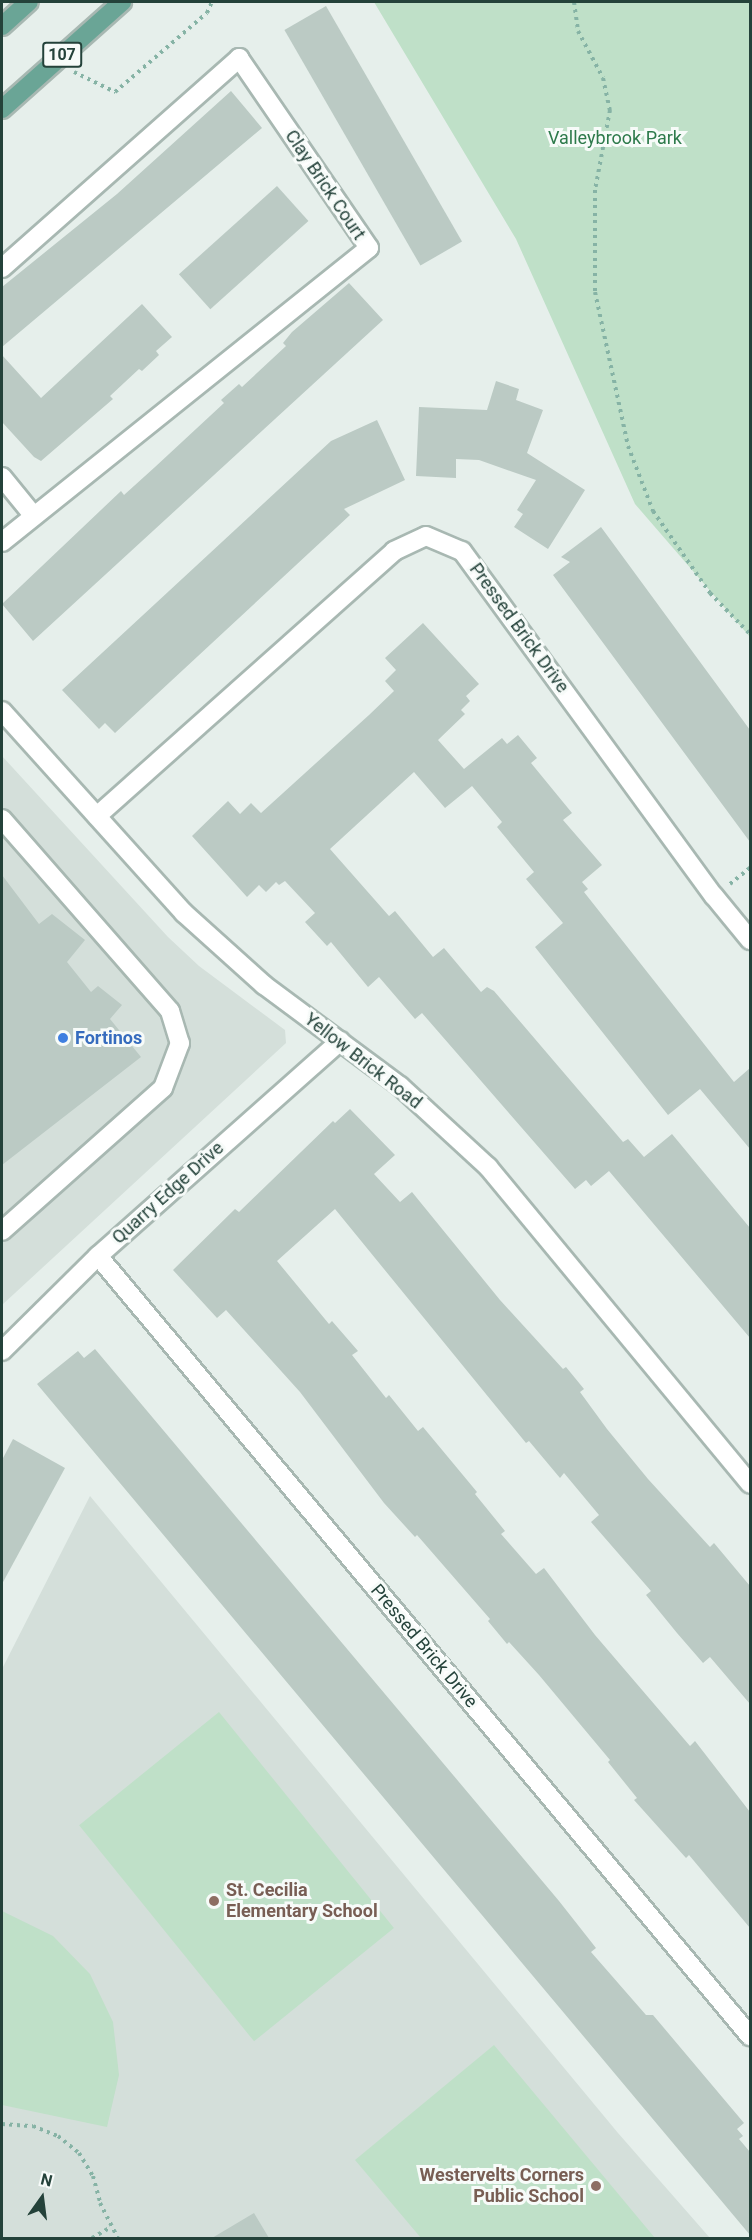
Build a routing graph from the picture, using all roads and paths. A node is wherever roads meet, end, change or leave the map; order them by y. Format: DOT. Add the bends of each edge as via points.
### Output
graph roads {
  1 [pos="29,2"];
  2 [pos="122,2"];
  3 [pos="212,2"];
  4 [pos="574,2"];
  5 [pos="2,26"];
  6 [pos="54,62"];
  7 [pos="2,110"];
  8 [pos="2,268"];
  9 [pos="2,477"];
  10 [pos="33,515"];
  11 [pos="2,542"];
  12 [pos="750,634"];
  13 [pos="2,711"];
  14 [pos="97,816"];
  15 [pos="2,819"];
  16 [pos="750,940"];
  17 [pos="340,1041"];
  18 [pos="2,1231"];
  19 [pos="99,1256"];
  20 [pos="2,1351"];
  21 [pos="750,1484"];
  22 [pos="750,2036"];
  23 [pos="2,2124"];
  24 [pos="111,2227"];
  25 [pos="92,2238"];
  26 [pos="118,2238"];
  1 -- 5 [label="main road"];
  2 -- 6 [label="main road, 107"];
  3 -- 6 [label="path" via="207,13 115,92"];
  4 -- 12 [label="path" via="578,31 603,78 610,110 595,190 595,292 628,446 653,511 710,593"];
  6 -- 7 [label="main road, 107"];
  8 -- 10 [label="street, Clay Brick Court" via="239,58 369,248"];
  9 -- 10 [label="street"];
  10 -- 11 [label="street, Clay Brick Court"];
  13 -- 14 [label="street, Yellow Brick Road"];
  14 -- 16 [label="street, Pressed Brick Drive" via="394,551 426,536 462,551"];
  14 -- 17 [label="street, Yellow Brick Road" via="184,913 264,985"];
  15 -- 18 [label="street" via="170,1011 180,1043 164,1088"];
  17 -- 19 [label="street, Quarry Edge Drive"];
  17 -- 21 [label="street, Yellow Brick Road" via="400,1086 488,1167"];
  19 -- 20 [label="street, Quarry Edge Drive"];
  19 -- 22 [label="street, Pressed Brick Drive"];
  23 -- 24 [label="path" via="33,2126 58,2136 79,2153 93,2176"];
  24 -- 25 [label="path"];
  24 -- 26 [label="path"];
}
